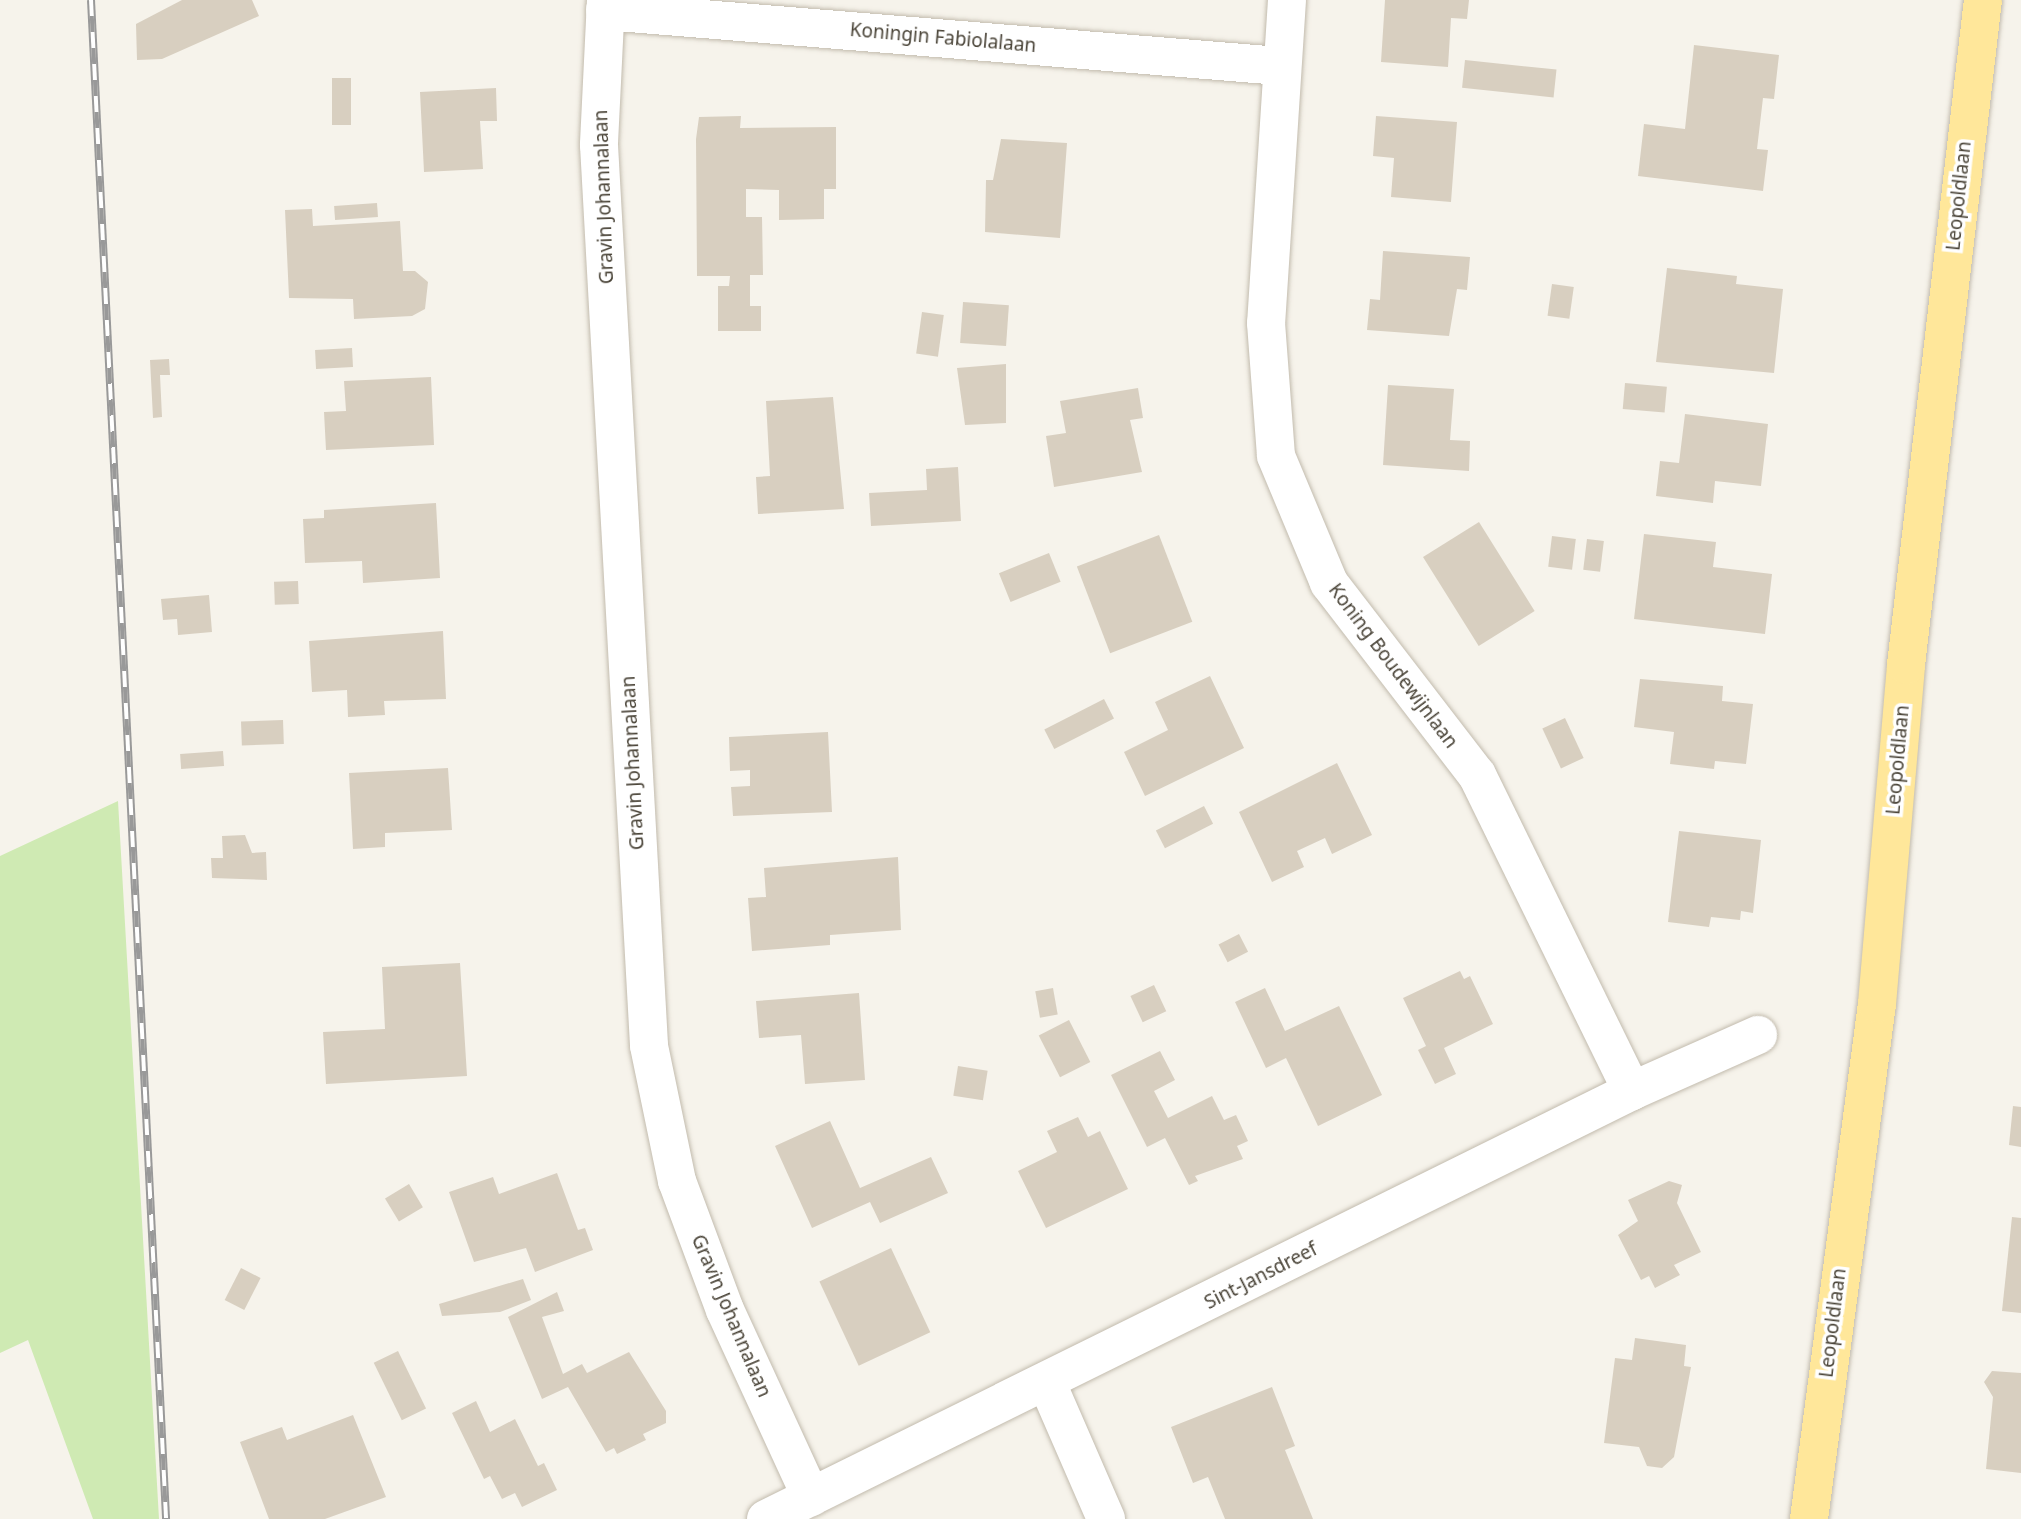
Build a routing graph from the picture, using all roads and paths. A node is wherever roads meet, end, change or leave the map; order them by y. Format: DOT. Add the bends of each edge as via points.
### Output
graph roads {
  1 [pos="1287,0"];
  2 [pos="1983,0"];
  3 [pos="606,5"];
  4 [pos="1280,66"];
  5 [pos="1758,1035"];
  6 [pos="1632,1091"];
  7 [pos="1047,1383"];
  8 [pos="810,1497"];
  9 [pos="766,1519"];
  10 [pos="1106,1519"];
  11 [pos="1809,1519"];
  1 -- 4 [label="street, Koning Boudewijnlaan"];
  2 -- 11 [label="main road, Leopoldlaan" via="1906,665 1877,1004"];
  3 -- 4 [label="street, Koningin Fabiolalaan"];
  3 -- 8 [label="street, Gravin Johannalaan" via="599,145 649,1046 677,1181 724,1310"];
  4 -- 6 [label="street, Koning Boudewijnlaan" via="1266,323 1276,456 1329,583 1478,775"];
  5 -- 6 [label="street, Sint-Jansdreef"];
  6 -- 7 [label="street, Sint-Jansdreef"];
  7 -- 8 [label="street, Sint-Jansdreef"];
  7 -- 10 [label="street"];
  8 -- 9 [label="street, Sint-Jansdreef"];
}
